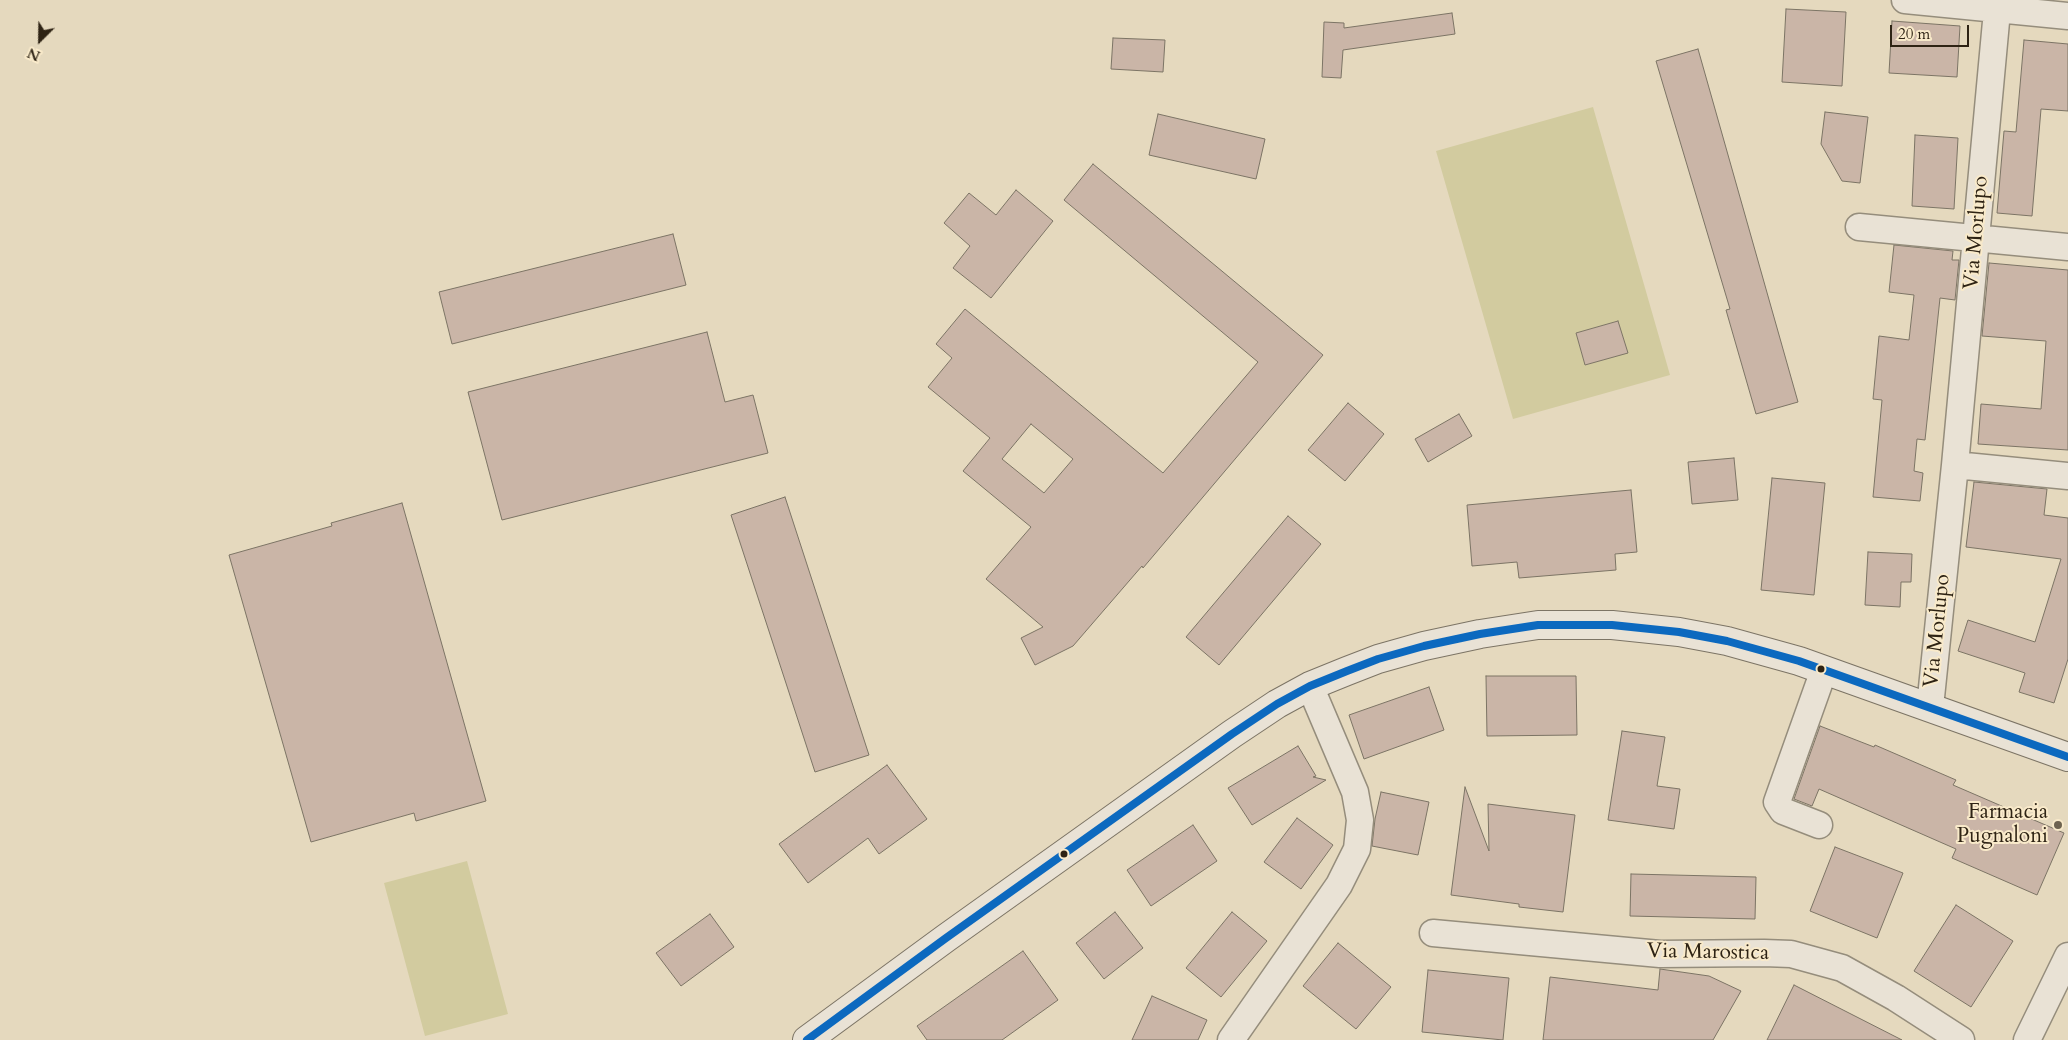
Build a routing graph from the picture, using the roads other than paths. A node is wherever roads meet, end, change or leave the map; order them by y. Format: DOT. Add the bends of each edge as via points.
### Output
graph roads {
  1 [pos="1905,0"];
  2 [pos="1998,4"];
  3 [pos="2068,16"];
  4 [pos="1859,227"];
  5 [pos="1976,239"];
  6 [pos="2068,248"];
  7 [pos="1956,465"];
  8 [pos="2068,476"];
  9 [pos="1824,670"];
  10 [pos="1310,686"];
  11 [pos="1930,707"];
  12 [pos="2068,758"];
  13 [pos="1819,825"];
  14 [pos="1433,933"];
  15 [pos="2068,956"];
  16 [pos="807,1040"];
  17 [pos="1231,1040"];
  18 [pos="1961,1040"];
  19 [pos="2027,1040"];
  1 -- 2 [label="street"];
  2 -- 3 [label="street"];
  2 -- 5 [label="street, Via Morlupo"];
  4 -- 5 [label="street"];
  5 -- 6 [label="street"];
  5 -- 7 [label="street, Via Morlupo"];
  7 -- 8 [label="street"];
  7 -- 11 [label="street, Via Morlupo"];
  9 -- 10 [label="street" via="1753,648 1679,632 1612,625 1538,625 1424,646 1378,659"];
  9 -- 11 [label="street"];
  9 -- 13 [label="street" via="1777,802 1783,810"];
  10 -- 16 [label="street" via="1232,734"];
  10 -- 17 [label="street" via="1355,792 1360,820 1357,849 1339,885"];
  11 -- 12 [label="street"];
  14 -- 18 [label="street, Via Marostica" via="1660,954 1791,954 1850,972"];
  15 -- 19 [label="street"];
}
